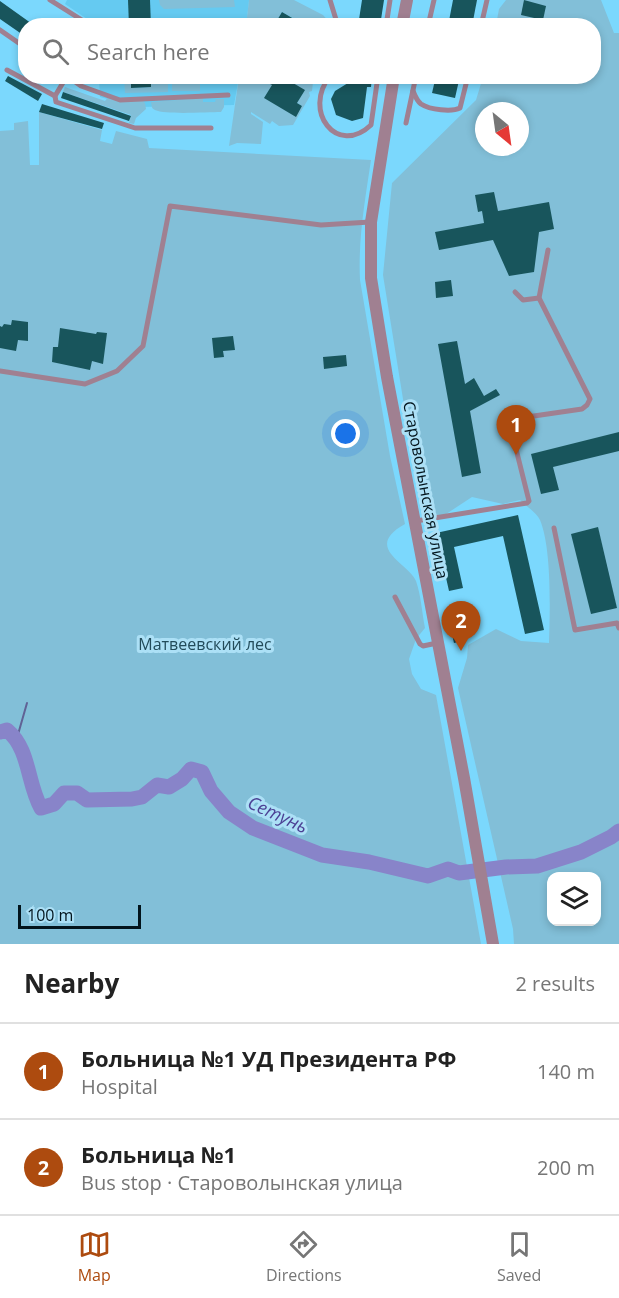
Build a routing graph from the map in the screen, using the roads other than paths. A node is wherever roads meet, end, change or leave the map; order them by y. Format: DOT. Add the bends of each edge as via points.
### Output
graph roads {
  1 [pos="50,0"];
  2 [pos="330,0"];
  3 [pos="390,0"];
  4 [pos="407,0"];
  5 [pos="434,0"];
  6 [pos="487,0"];
  7 [pos="79,18"];
  8 [pos="336,18"];
  9 [pos="387,18"];
  10 [pos="404,18"];
  11 [pos="430,18"];
  12 [pos="483,18"];
  13 [pos="0,30"];
  14 [pos="18,42"];
  15 [pos="7,69"];
  16 [pos="18,75"];
  17 [pos="34,84"];
  18 [pos="62,84"];
  19 [pos="78,84"];
  20 [pos="324,84"];
  21 [pos="377,84"];
  22 [pos="393,84"];
  23 [pos="414,84"];
  24 [pos="466,84"];
  25 [pos="413,92"];
  26 [pos="228,94"];
  27 [pos="55,96"];
  28 [pos="406,123"];
  29 [pos="211,128"];
  30 [pos="371,222"];
  31 [pos="548,250"];
  32 [pos="515,292"];
  33 [pos="539,298"];
  34 [pos="0,371"];
  35 [pos="416,521"];
  36 [pos="554,528"];
  37 [pos="395,597"];
  38 [pos="618,625"];
  39 [pos="439,643"];
  40 [pos="493,944"];
  1 -- 7 [label="lane"];
  2 -- 8 [label="lane"];
  3 -- 9 [label="lane"];
  4 -- 10 [label="street"];
  5 -- 11 [label="lane"];
  6 -- 12 [label="lane"];
  13 -- 14 [label="lane"];
  15 -- 16 [label="lane"];
  17 -- 27 [label="lane"];
  18 -- 27 [label="lane"];
  19 -- 26 [label="lane" via="120,100"];
  20 -- 21 [label="lane" via="321,115 331,130 350,136 371,125"];
  22 -- 30 [label="street, Староволынская улица"];
  23 -- 25 [label="lane"];
  24 -- 25 [label="lane" via="460,108 455,110 428,108"];
  25 -- 28 [label="lane"];
  27 -- 29 [label="lane" via="56,102 135,128"];
  30 -- 34 [label="lane" via="321,225 170,206 143,346 117,371 86,384"];
  30 -- 35 [label="street, Староволынская улица" via="371,278"];
  31 -- 33 [label="lane"];
  32 -- 33 [label="lane" via="524,300"];
  33 -- 35 [label="lane" via="590,399 587,405 512,423 527,503"];
  35 -- 39 [label="street, Староволынская улица"];
  36 -- 38 [label="lane" via="575,630"];
  37 -- 39 [label="lane" via="420,644"];
  39 -- 40 [label="street, Староволынская улица"];
}
